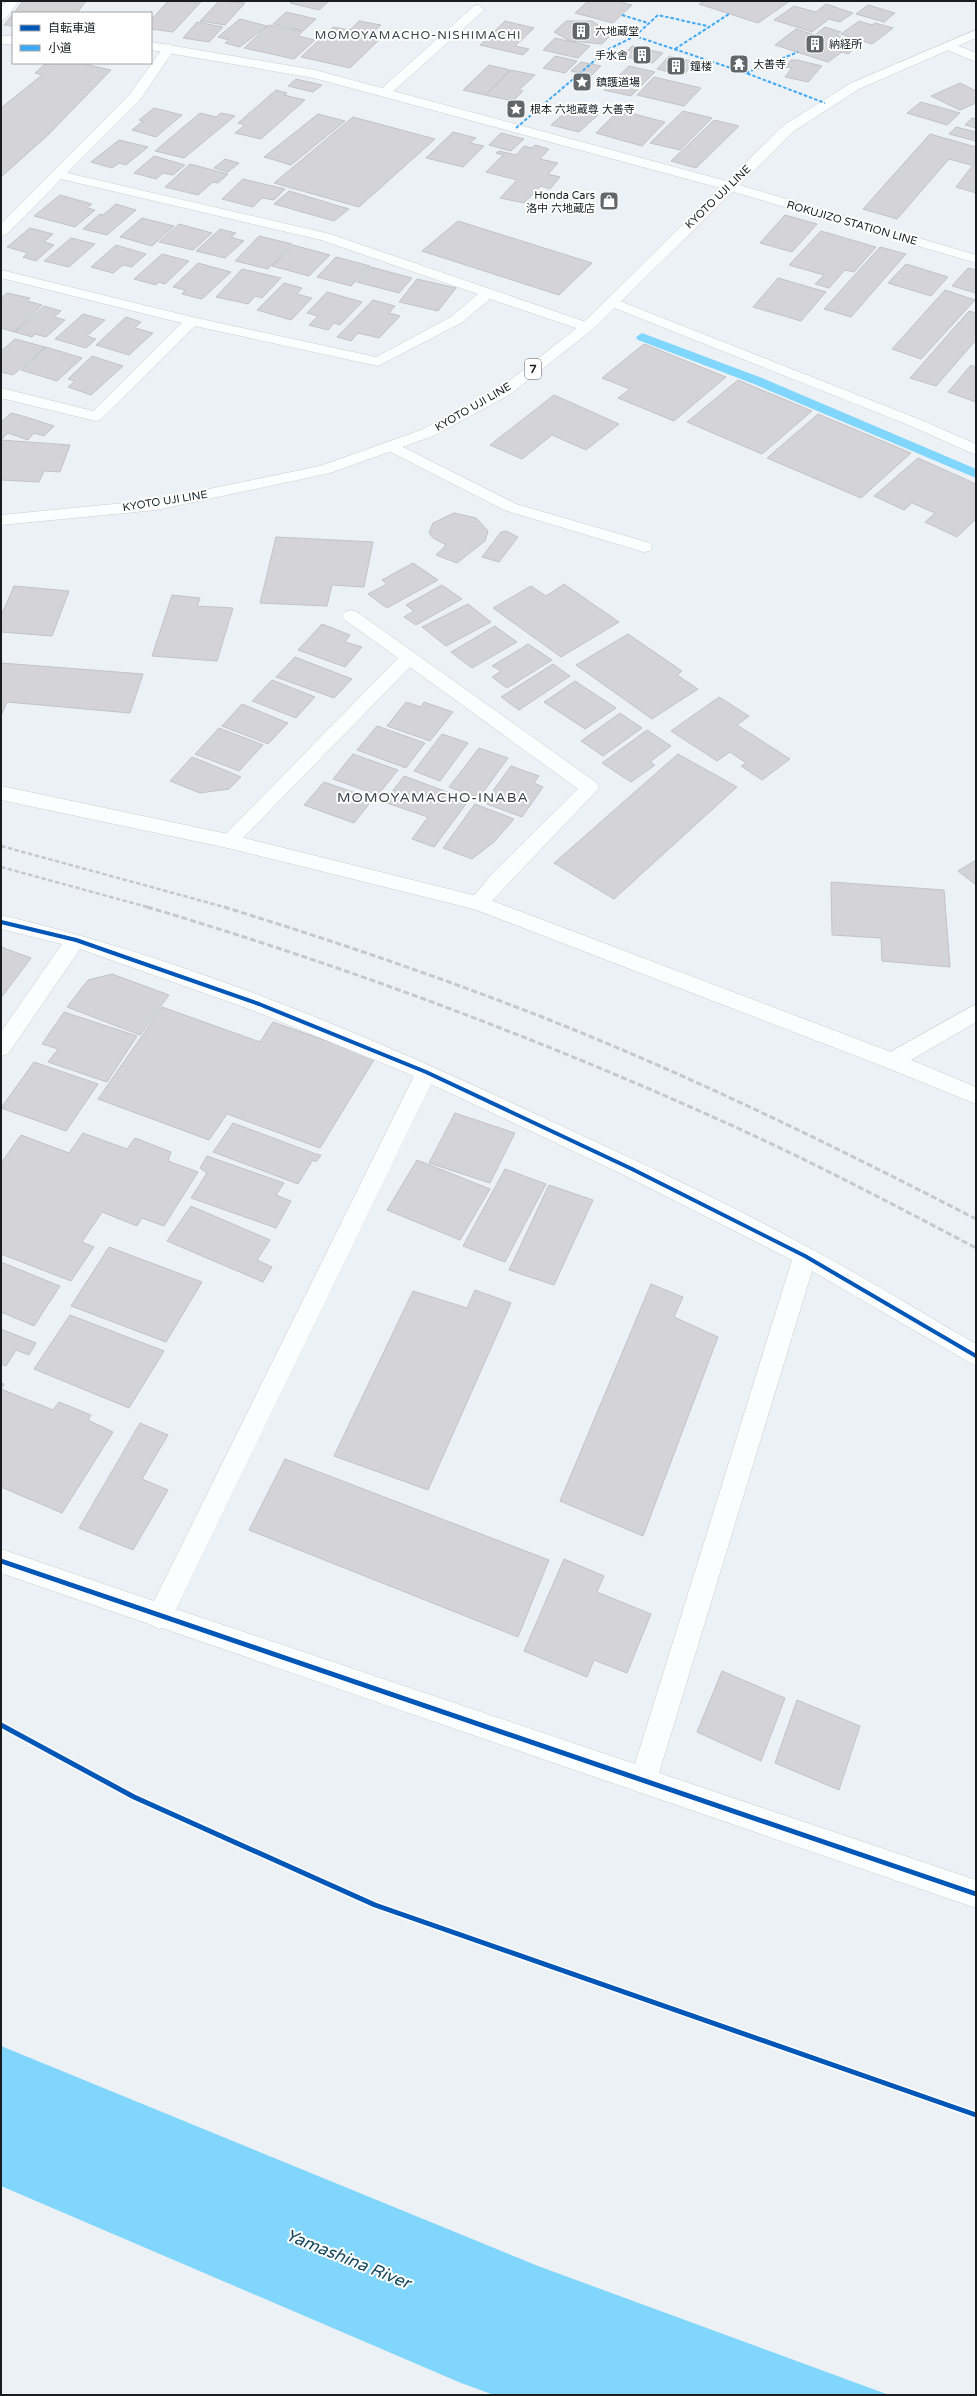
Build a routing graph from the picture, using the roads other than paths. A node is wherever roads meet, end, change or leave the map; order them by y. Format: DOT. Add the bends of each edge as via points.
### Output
graph roads {
  1 [pos="13,1"];
  2 [pos="478,9"];
  3 [pos="1,16"];
  4 [pos="976,34"];
  5 [pos="1,40"];
  6 [pos="12,40"];
  7 [pos="152,46"];
  8 [pos="949,46"];
  9 [pos="169,48"];
  10 [pos="976,58"];
  11 [pos="385,92"];
  12 [pos="60,175"];
  13 [pos="729,186"];
  14 [pos="1,232"];
  15 [pos="976,259"];
  16 [pos="1,274"];
  17 [pos="488,293"];
  18 [pos="612,302"];
  19 [pos="192,321"];
  20 [pos="586,327"];
  21 [pos="1,393"];
  22 [pos="391,446"];
  23 [pos="976,450"];
  24 [pos="1,520"];
  25 [pos="644,547"];
  26 [pos="351,616"];
  27 [pos="408,658"];
  28 [pos="1,794"];
  29 [pos="228,841"];
  30 [pos="478,903"];
  31 [pos="1,922"];
  32 [pos="76,940"];
  33 [pos="976,1012"];
  34 [pos="1,1048"];
  35 [pos="892,1061"];
  36 [pos="426,1072"];
  37 [pos="976,1096"];
  38 [pos="805,1256"];
  39 [pos="976,1356"];
  40 [pos="1,1561"];
  41 [pos="159,1617"];
  42 [pos="642,1781"];
  43 [pos="976,1894"];
  1 -- 3 [label="street"];
  2 -- 11 [label="street"];
  4 -- 8 [label="street, KYOTO UJI LINE / 7"];
  5 -- 6 [label="street"];
  7 -- 9 [label="street, ROKUJIZO STATION LINE"];
  8 -- 10 [label="street"];
  8 -- 13 [label="street, KYOTO UJI LINE / 7" via="855,86 825,103 789,128"];
  9 -- 11 [label="street, ROKUJIZO STATION LINE" via="315,74"];
  9 -- 12 [label="street" via="135,98"];
  11 -- 13 [label="street, ROKUJIZO STATION LINE"];
  12 -- 14 [label="street"];
  12 -- 17 [label="street" via="325,237"];
  13 -- 15 [label="street, ROKUJIZO STATION LINE"];
  13 -- 18 [label="street, KYOTO UJI LINE / 7"];
  16 -- 19 [label="street"];
  17 -- 19 [label="street" via="456,320 378,362"];
  17 -- 20 [label="street"];
  18 -- 20 [label="street, KYOTO UJI LINE / 7"];
  18 -- 23 [label="street" via="916,423"];
  19 -- 21 [label="street" via="96,416"];
  20 -- 22 [label="street, KYOTO UJI LINE / 7" via="504,392 427,434"];
  22 -- 24 [label="street, KYOTO UJI LINE / 7" via="324,470 156,505"];
  22 -- 25 [label="street" via="510,507"];
  26 -- 27 [label="street"];
  27 -- 29 [label="street"];
  27 -- 30 [label="street" via="590,788"];
  28 -- 29 [label="street"];
  29 -- 30 [label="street"];
  30 -- 35 [label="street"];
  31 -- 32 [label="street"];
  32 -- 34 [label="street"];
  32 -- 36 [label="street" via="259,1004"];
  33 -- 35 [label="street"];
  35 -- 37 [label="street"];
  36 -- 38 [label="street" via="632,1169"];
  36 -- 41 [label="street"];
  38 -- 39 [label="street"];
  38 -- 42 [label="street"];
  40 -- 41 [label="street"];
  41 -- 42 [label="street"];
  42 -- 43 [label="street"];
}
